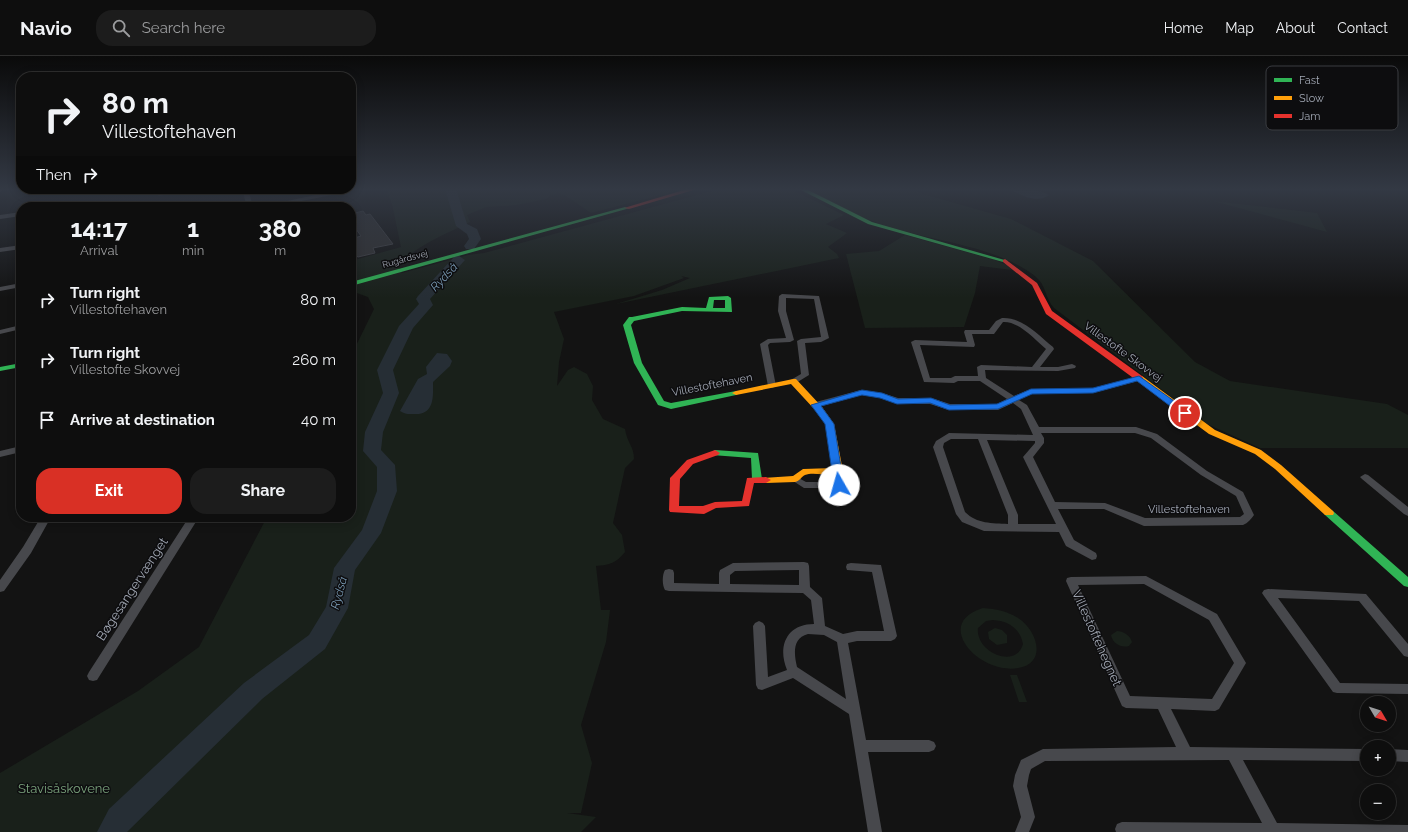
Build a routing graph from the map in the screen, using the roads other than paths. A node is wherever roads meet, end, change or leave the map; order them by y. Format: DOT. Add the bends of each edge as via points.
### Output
graph roads {
  1 [pos="567,225"];
  2 [pos="881,225"];
  3 [pos="16,248"];
  4 [pos="0,250"];
  5 [pos="356,283"];
  6 [pos="16,287"];
  7 [pos="0,289"];
  8 [pos="709,310"];
  9 [pos="16,328"];
  10 [pos="0,332"];
  11 [pos="16,366"];
  12 [pos="1072,366"];
  13 [pos="0,369"];
  14 [pos="1034,369"];
  15 [pos="1139,378"];
  16 [pos="982,379"];
  17 [pos="793,381"];
  18 [pos="772,386"];
  19 [pos="1013,399"];
  20 [pos="815,405"];
  21 [pos="1038,434"];
  22 [pos="981,437"];
  23 [pos="16,450"];
  24 [pos="0,454"];
  25 [pos="838,471"];
  26 [pos="1365,477"];
  27 [pos="757,479"];
  28 [pos="795,479"];
  29 [pos="1053,505"];
  30 [pos="1408,512"];
  31 [pos="43,522"];
  32 [pos="191,522"];
  33 [pos="1013,528"];
  34 [pos="1063,528"];
  35 [pos="1092,556"];
  36 [pos="851,567"];
  37 [pos="669,573"];
  38 [pos="1408,583"];
  39 [pos="0,588"];
  40 [pos="725,588"];
  41 [pos="805,589"];
  42 [pos="759,626"];
  43 [pos="820,629"];
  44 [pos="842,640"];
  45 [pos="1408,652"];
  46 [pos="794,672"];
  47 [pos="93,676"];
  48 [pos="1408,689"];
  49 [pos="1162,703"];
  50 [pos="854,711"];
  51 [pos="861,746"];
  52 [pos="930,746"];
  53 [pos="1186,754"];
  54 [pos="1234,754"];
  55 [pos="1360,755"];
  56 [pos="1396,755"];
  57 [pos="1408,756"];
  58 [pos="1122,829"];
  59 [pos="1274,831"];
  60 [pos="875,832"];
  61 [pos="1022,832"];
  62 [pos="1408,832"];
  1 -- 5 [label="street, Rugårdsvej"];
  2 -- 15 [label="street, Villestofte Skovvej" via="1009,263 1035,284 1049,312"];
  3 -- 4 [label="street"];
  6 -- 7 [label="street"];
  8 -- 18 [label="street, Villestoftehaven" via="682,308 632,319 627,325 638,363 661,403 671,406"];
  9 -- 10 [label="street"];
  11 -- 13 [label="street"];
  12 -- 14 [label="street"];
  14 -- 16 [label="street" via="981,367"];
  14 -- 16 [label="street" via="1050,349 1018,323 1010,320 998,322 991,332 968,332 971,345 915,342 927,380 954,382 955,378"];
  15 -- 19 [label="street" via="1093,390 1031,391"];
  15 -- 38 [label="street, Villestofte Skovvej" via="1212,432 1258,452 1278,466"];
  16 -- 19 [label="street"];
  17 -- 18 [label="street, Villestoftehaven"];
  17 -- 18 [label="street" via="805,375 801,341 825,338 817,297 782,296 782,311 790,340 768,341 764,344"];
  17 -- 20 [label="street"];
  19 -- 20 [label="street" via="998,407 949,407 931,401 897,402 877,394 862,392"];
  19 -- 21 [label="street" via="1024,407"];
  20 -- 25 [label="street" via="830,424"];
  21 -- 22 [label="street, Villestoftehaven"];
  21 -- 29 [label="street" via="1040,443 1028,457"];
  21 -- 29 [label="street, Villestoftehaven" via="1136,430 1154,436 1204,474 1240,494 1249,515 1243,521 1144,522 1105,506"];
  22 -- 33 [label="street" via="1013,515"];
  22 -- 33 [label="street, Villestoftehaven" via="949,436 940,440 938,446 961,514 984,527"];
  23 -- 24 [label="street"];
  25 -- 28 [label="street" via="803,472"];
  25 -- 28 [label="street" via="839,485 804,485"];
  26 -- 30 [label="street"];
  27 -- 27 [label="street" via="750,480 746,504 715,505 704,510 674,510 675,478 690,462 708,455 755,455"];
  27 -- 28 [label="street"];
  29 -- 34 [label="street"];
  31 -- 39 [label="street"];
  32 -- 47 [label="street, Bøgesangervænget"];
  33 -- 34 [label="street, Villestoftehaven"];
  34 -- 35 [label="street" via="1070,543"];
  36 -- 44 [label="street" via="877,568 891,636 857,636"];
  37 -- 40 [label="street" via="669,587"];
  40 -- 41 [label="street"];
  40 -- 41 [label="street" via="724,573 733,567 804,566"];
  41 -- 43 [label="street" via="816,598"];
  42 -- 46 [label="street" via="762,685"];
  43 -- 44 [label="street" via="830,631"];
  43 -- 46 [label="street" via="801,630 793,635 788,644 790,666"];
  44 -- 50 [label="street"];
  45 -- 48 [label="street" via="1362,597 1268,593 1337,688"];
  46 -- 50 [label="street"];
  49 -- 49 [label="street, Villestoftehegnet" via="1215,705 1240,663 1213,617 1146,580 1071,581 1126,702"];
  49 -- 53 [label="street"];
  50 -- 51 [label="street"];
  51 -- 52 [label="street"];
  51 -- 60 [label="street"];
  53 -- 54 [label="street"];
  53 -- 61 [label="street" via="1043,755 1034,759 1026,765 1020,786 1028,817"];
  54 -- 55 [label="street"];
  54 -- 59 [label="street"];
  56 -- 57 [label="street"];
  58 -- 59 [label="street"];
  59 -- 62 [label="street"];
}
